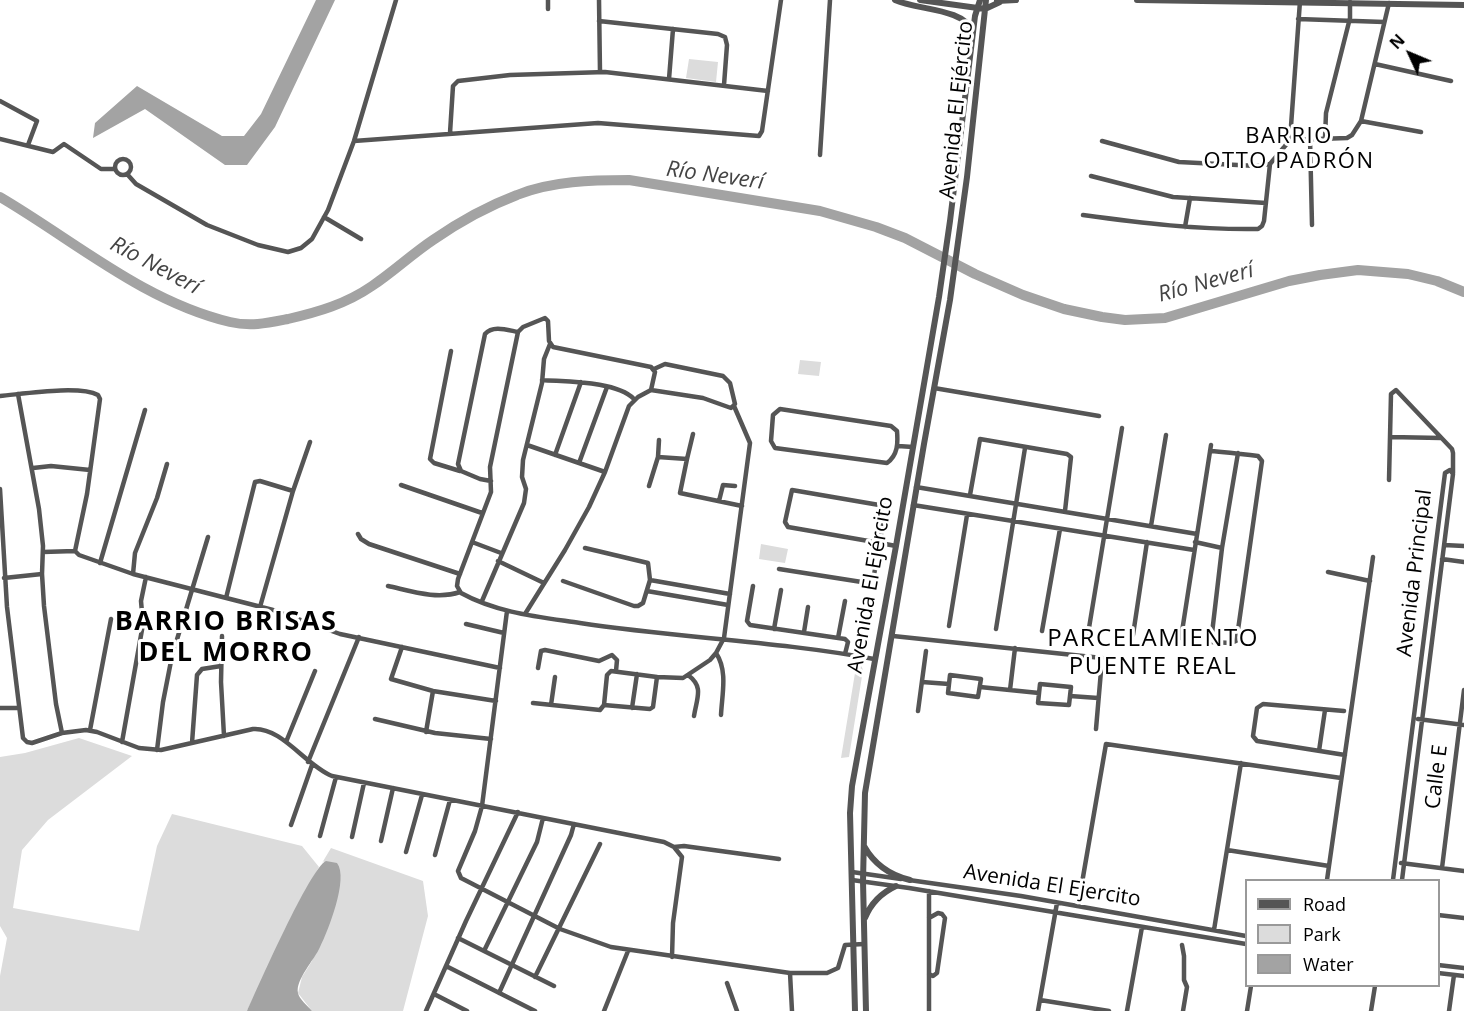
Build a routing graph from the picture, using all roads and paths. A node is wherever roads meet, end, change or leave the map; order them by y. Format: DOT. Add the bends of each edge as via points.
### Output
graph roads {
  1 [pos="396,0"];
  2 [pos="548,0"];
  3 [pos="598,0"];
  4 [pos="781,0"];
  5 [pos="830,0"];
  6 [pos="895,0"];
  7 [pos="920,0"];
  8 [pos="979,0"];
  9 [pos="986,0"];
  10 [pos="1016,0"];
  11 [pos="1137,0"];
  12 [pos="1320,1"];
  13 [pos="1374,1"];
  14 [pos="1000,2"];
  15 [pos="1300,2"];
  16 [pos="1350,2"];
  17 [pos="1413,2"];
  18 [pos="1389,3"];
  19 [pos="1464,5"];
  20 [pos="977,8"];
  21 [pos="548,9"];
  22 [pos="985,9"];
  23 [pos="1298,19"];
  24 [pos="1349,20"];
  25 [pos="599,21"];
  26 [pos="1384,22"];
  27 [pos="673,29"];
  28 [pos="973,35"];
  29 [pos="1375,64"];
  30 [pos="600,72"];
  31 [pos="669,79"];
  32 [pos="1451,81"];
  33 [pos="724,85"];
  34 [pos="768,91"];
  35 [pos="0,101"];
  36 [pos="1361,121"];
  37 [pos="1421,132"];
  38 [pos="450,133"];
  39 [pos="1310,138"];
  40 [pos="1325,138"];
  41 [pos="0,139"];
  42 [pos="1290,140"];
  43 [pos="354,141"];
  44 [pos="1102,141"];
  45 [pos="960,143"];
  46 [pos="971,144"];
  47 [pos="28,145"];
  48 [pos="820,155"];
  49 [pos="1270,164"];
  50 [pos="115,169"];
  51 [pos="127,174"];
  52 [pos="1091,176"];
  53 [pos="1190,198"];
  54 [pos="1266,203"];
  55 [pos="1083,215"];
  56 [pos="324,217"];
  57 [pos="1312,225"];
  58 [pos="1185,227"];
  59 [pos="361,239"];
  60 [pos="518,332"];
  61 [pos="550,344"];
  62 [pos="451,351"];
  63 [pos="654,369"];
  64 [pos="542,380"];
  65 [pos="581,382"];
  66 [pos="607,387"];
  67 [pos="934,388"];
  68 [pos="651,390"];
  69 [pos="18,394"];
  70 [pos="0,396"];
  71 [pos="634,399"];
  72 [pos="734,406"];
  73 [pos="145,410"];
  74 [pos="1099,416"];
  75 [pos="1122,428"];
  76 [pos="693,434"];
  77 [pos="1166,435"];
  78 [pos="1390,437"];
  79 [pos="1442,438"];
  80 [pos="659,440"];
  81 [pos="309,442"];
  82 [pos="527,445"];
  83 [pos="898,446"];
  84 [pos="913,447"];
  85 [pos="1025,448"];
  86 [pos="1238,453"];
  87 [pos="555,455"];
  88 [pos="658,457"];
  89 [pos="687,459"];
  90 [pos="579,463"];
  91 [pos="167,464"];
  92 [pos="33,468"];
  93 [pos="90,470"];
  94 [pos="460,471"];
  95 [pos="605,472"];
  96 [pos="1453,474"];
  97 [pos="1389,480"];
  98 [pos="490,481"];
  99 [pos="401,485"];
  100 [pos="650,486"];
  101 [pos="735,486"];
  102 [pos="916,487"];
  103 [pos="0,489"];
  104 [pos="293,491"];
  105 [pos="970,495"];
  106 [pos="719,501"];
  107 [pos="1016,503"];
  108 [pos="914,505"];
  109 [pos="742,506"];
  110 [pos="1065,511"];
  111 [pos="482,513"];
  112 [pos="967,514"];
  113 [pos="1107,518"];
  114 [pos="1014,522"];
  115 [pos="1151,526"];
  116 [pos="1060,529"];
  117 [pos="358,534"];
  118 [pos="1197,534"];
  119 [pos="1104,536"];
  120 [pos="208,537"];
  121 [pos="472,542"];
  122 [pos="1196,542"];
  123 [pos="880,543"];
  124 [pos="1148,543"];
  125 [pos="1444,545"];
  126 [pos="896,546"];
  127 [pos="1464,546"];
  128 [pos="585,548"];
  129 [pos="1222,548"];
  130 [pos="1194,550"];
  131 [pos="75,551"];
  132 [pos="43,552"];
  133 [pos="501,554"];
  134 [pos="1373,557"];
  135 [pos="1442,559"];
  136 [pos="498,561"];
  137 [pos="1464,562"];
  138 [pos="100,563"];
  139 [pos="779,569"];
  140 [pos="1328,572"];
  141 [pos="42,574"];
  142 [pos="134,574"];
  143 [pos="460,574"];
  144 [pos="146,577"];
  145 [pos="4,578"];
  146 [pos="650,580"];
  147 [pos="563,581"];
  148 [pos="1370,581"];
  149 [pos="544,583"];
  150 [pos="388,586"];
  151 [pos="753,586"];
  152 [pos="192,588"];
  153 [pos="781,590"];
  154 [pos="647,591"];
  155 [pos="460,592"];
  156 [pos="730,594"];
  157 [pos="226,598"];
  158 [pos="482,601"];
  159 [pos="845,601"];
  160 [pos="728,605"];
  161 [pos="260,607"];
  162 [pos="808,607"];
  163 [pos="507,611"];
  164 [pos="525,614"];
  165 [pos="111,619"];
  166 [pos="466,624"];
  167 [pos="949,626"];
  168 [pos="774,629"];
  169 [pos="996,629"];
  170 [pos="1042,631"];
  171 [pos="504,633"];
  172 [pos="804,633"];
  173 [pos="1088,634"];
  174 [pos="1133,635"];
  175 [pos="222,636"];
  176 [pos="892,636"];
  177 [pos="359,637"];
  178 [pos="724,638"];
  179 [pos="838,638"];
  180 [pos="1181,638"];
  181 [pos="402,647"];
  182 [pos="1015,648"];
  183 [pos="926,651"];
  184 [pos="716,653"];
  185 [pos="845,654"];
  186 [pos="1101,658"];
  187 [pos="874,659"];
  188 [pos="221,666"];
  189 [pos="500,668"];
  190 [pos="538,668"];
  191 [pos="315,671"];
  192 [pos="616,671"];
  193 [pos="1101,671"];
  194 [pos="637,674"];
  195 [pos="688,675"];
  196 [pos="555,677"];
  197 [pos="657,677"];
  198 [pos="922,682"];
  199 [pos="949,684"];
  200 [pos="980,687"];
  201 [pos="1010,690"];
  202 [pos="1464,690"];
  203 [pos="433,691"];
  204 [pos="1039,693"];
  205 [pos="1070,696"];
  206 [pos="1098,698"];
  207 [pos="496,701"];
  208 [pos="533,703"];
  209 [pos="550,705"];
  210 [pos="604,705"];
  211 [pos="0,708"];
  212 [pos="19,708"];
  213 [pos="632,708"];
  214 [pos="1326,710"];
  215 [pos="918,711"];
  216 [pos="1344,711"];
  217 [pos="721,715"];
  218 [pos="694,716"];
  219 [pos="1413,718"];
  220 [pos="375,719"];
  221 [pos="1421,719"];
  222 [pos="1462,724"];
  223 [pos="1096,729"];
  224 [pos="90,730"];
  225 [pos="426,732"];
  226 [pos="62,733"];
  227 [pos="224,736"];
  228 [pos="491,740"];
  229 [pos="122,742"];
  230 [pos="192,742"];
  231 [pos="286,742"];
  232 [pos="157,750"];
  233 [pos="1319,751"];
  234 [pos="1345,755"];
  235 [pos="1241,763"];
  236 [pos="310,764"];
  237 [pos="336,777"];
  238 [pos="1341,778"];
  239 [pos="364,783"];
  240 [pos="393,788"];
  241 [pos="422,795"];
  242 [pos="450,800"];
  243 [pos="482,806"];
  244 [pos="518,812"];
  245 [pos="543,818"];
  246 [pos="574,824"];
  247 [pos="291,825"];
  248 [pos="320,836"];
  249 [pos="352,837"];
  250 [pos="381,841"];
  251 [pos="600,844"];
  252 [pos="863,845"];
  253 [pos="674,847"];
  254 [pos="1227,850"];
  255 [pos="406,852"];
  256 [pos="435,855"];
  257 [pos="852,855"];
  258 [pos="863,858"];
  259 [pos="779,860"];
  260 [pos="1396,862"];
  261 [pos="1404,863"];
  262 [pos="1329,866"];
  263 [pos="1442,868"];
  264 [pos="1464,871"];
  265 [pos="852,872"];
  266 [pos="863,873"];
  267 [pos="1327,879"];
  268 [pos="1394,879"];
  269 [pos="1402,879"];
  270 [pos="852,880"];
  271 [pos="910,880"];
  272 [pos="862,881"];
  273 [pos="896,886"];
  274 [pos="482,889"];
  275 [pos="929,891"];
  276 [pos="508,901"];
  277 [pos="1057,903"];
  278 [pos="1078,906"];
  279 [pos="1056,912"];
  280 [pos="534,915"];
  281 [pos="1440,915"];
  282 [pos="929,918"];
  283 [pos="1464,918"];
  284 [pos="864,921"];
  285 [pos="1142,927"];
  286 [pos="560,929"];
  287 [pos="1214,930"];
  288 [pos="1245,936"];
  289 [pos="458,938"];
  290 [pos="854,944"];
  291 [pos="864,944"];
  292 [pos="1245,944"];
  293 [pos="1182,945"];
  294 [pos="484,951"];
  295 [pos="628,951"];
  296 [pos="672,957"];
  297 [pos="511,965"];
  298 [pos="1440,965"];
  299 [pos="446,966"];
  300 [pos="1462,967"];
  301 [pos="1440,973"];
  302 [pos="790,974"];
  303 [pos="929,974"];
  304 [pos="1454,975"];
  305 [pos="1462,976"];
  306 [pos="535,977"];
  307 [pos="727,982"];
  308 [pos="554,986"];
  309 [pos="1251,987"];
  310 [pos="1375,987"];
  311 [pos="499,993"];
  312 [pos="434,994"];
  313 [pos="1040,1000"];
  314 [pos="426,1011"];
  315 [pos="467,1011"];
  316 [pos="536,1011"];
  317 [pos="604,1011"];
  318 [pos="737,1011"];
  319 [pos="792,1011"];
  320 [pos="855,1011"];
  321 [pos="866,1011"];
  322 [pos="929,1011"];
  323 [pos="1038,1011"];
  324 [pos="1109,1011"];
  325 [pos="1127,1011"];
  326 [pos="1183,1011"];
  327 [pos="1247,1011"];
  328 [pos="1371,1011"];
  329 [pos="1449,1011"];
  1 -- 43 [label="street"];
  2 -- 21 [label="street"];
  3 -- 25 [label="street"];
  4 -- 34 [label="street"];
  5 -- 48 [label="street"];
  6 -- 28 [label="street" via="956,15 970,26"];
  7 -- 20 [label="street"];
  8 -- 9 [label="street"];
  8 -- 20 [label="street, Avenida El Ejército"];
  9 -- 14 [label="street"];
  9 -- 22 [label="street, Avenida El Ejército"];
  10 -- 14 [label="street"];
  11 -- 15 [label="street"];
  12 -- 15 [label="street"];
  12 -- 16 [label="street"];
  13 -- 16 [label="street"];
  13 -- 18 [label="street"];
  14 -- 22 [label="street"];
  15 -- 23 [label="street"];
  16 -- 24 [label="street"];
  17 -- 18 [label="street"];
  17 -- 19 [label="street"];
  18 -- 26 [label="street"];
  20 -- 22 [label="street"];
  20 -- 28 [label="street, Avenida El Ejército"];
  22 -- 46 [label="street, Avenida El Ejército"];
  23 -- 24 [label="street"];
  23 -- 42 [label="street"];
  24 -- 26 [label="street"];
  24 -- 40 [label="street" via="1326,113"];
  25 -- 27 [label="street"];
  25 -- 30 [label="street"];
  26 -- 29 [label="street"];
  27 -- 31 [label="street"];
  27 -- 33 [label="street" via="725,37"];
  28 -- 45 [label="street, Avenida El Ejército"];
  29 -- 32 [label="street"];
  29 -- 36 [label="street"];
  30 -- 31 [label="street"];
  30 -- 38 [label="street" via="458,81 451,95"];
  31 -- 33 [label="street"];
  33 -- 34 [label="street"];
  34 -- 38 [label="street" via="762,131 754,137 624,123"];
  35 -- 47 [label="street" via="37,121"];
  36 -- 37 [label="street"];
  36 -- 40 [label="street" via="1347,138"];
  38 -- 43 [label="street"];
  39 -- 40 [label="street"];
  39 -- 42 [label="street"];
  39 -- 57 [label="street"];
  41 -- 47 [label="street"];
  42 -- 49 [label="street"];
  43 -- 56 [label="street"];
  44 -- 49 [label="street" via="1179,162"];
  45 -- 46 [label="street"];
  45 -- 84 [label="street, Avenida El Ejército"];
  46 -- 67 [label="street, Avenida El Ejército"];
  47 -- 50 [label="street" via="53,152 64,144 101,169"];
  49 -- 54 [label="street"];
  50 -- 51 [label="street" via="118,174"];
  50 -- 51 [label="street" via="116,163 124,159 131,166"];
  51 -- 56 [label="street" via="143,189 207,225 288,252 312,239"];
  52 -- 53 [label="street"];
  53 -- 54 [label="street"];
  53 -- 58 [label="street"];
  54 -- 58 [label="street" via="1258,229"];
  55 -- 58 [label="street"];
  56 -- 59 [label="street"];
  60 -- 61 [label="street" via="547,319"];
  60 -- 94 [label="street" via="494,328 485,334 458,464"];
  60 -- 98 [label="street"];
  61 -- 63 [label="street"];
  61 -- 64 [label="street"];
  62 -- 94 [label="street" via="430,459 434,464"];
  63 -- 68 [label="street"];
  63 -- 72 [label="street" via="665,364 726,377 735,397"];
  64 -- 65 [label="street"];
  64 -- 82 [label="street"];
  65 -- 66 [label="street"];
  65 -- 87 [label="street"];
  66 -- 71 [label="street" via="626,392"];
  66 -- 90 [label="street"];
  67 -- 74 [label="street"];
  67 -- 102 [label="street, Avenida El Ejército"];
  68 -- 71 [label="street"];
  68 -- 72 [label="street"];
  69 -- 70 [label="street"];
  69 -- 92 [label="street"];
  69 -- 93 [label="street" via="44,391 98,395"];
  71 -- 95 [label="street"];
  72 -- 109 [label="street" via="750,443"];
  73 -- 138 [label="street"];
  75 -- 113 [label="street"];
  76 -- 89 [label="street"];
  77 -- 115 [label="street"];
  78 -- 79 [label="street"];
  78 -- 79 [label="street" via="1391,394 1396,390"];
  78 -- 97 [label="street"];
  79 -- 96 [label="street" via="1454,453"];
  80 -- 88 [label="street"];
  81 -- 104 [label="street"];
  82 -- 87 [label="street"];
  82 -- 133 [label="street" via="522,465 524,504"];
  83 -- 83 [label="street" via="887,463 776,448 771,441 773,415 780,409 891,426 897,431"];
  83 -- 84 [label="street"];
  84 -- 126 [label="street, Avenida El Ejército"];
  85 -- 105 [label="street" via="980,439"];
  85 -- 107 [label="street"];
  85 -- 110 [label="street" via="1071,457"];
  86 -- 118 [label="street" via="1210,448"];
  86 -- 129 [label="street"];
  86 -- 129 [label="street" via="1258,456 1262,461 1237,637 1231,643 1210,642"];
  87 -- 90 [label="street"];
  88 -- 89 [label="street"];
  88 -- 100 [label="street"];
  89 -- 106 [label="street" via="680,493"];
  90 -- 95 [label="street"];
  91 -- 142 [label="street" via="135,553"];
  92 -- 93 [label="street"];
  92 -- 132 [label="street"];
  93 -- 131 [label="street"];
  94 -- 98 [label="street"];
  95 -- 149 [label="street"];
  96 -- 125 [label="street, Avenida Principal"];
  96 -- 219 [label="street, Avenida Principal" via="1450,470 1445,472"];
  98 -- 111 [label="street" via="491,492"];
  99 -- 111 [label="street"];
  101 -- 106 [label="street" via="723,485"];
  102 -- 105 [label="street"];
  102 -- 108 [label="street, Avenida El Ejército"];
  103 -- 145 [label="street"];
  104 -- 157 [label="street" via="260,480 255,482"];
  104 -- 161 [label="street"];
  105 -- 107 [label="street"];
  106 -- 109 [label="street"];
  107 -- 110 [label="street"];
  107 -- 114 [label="street"];
  108 -- 112 [label="street"];
  108 -- 176 [label="street, Avenida El Ejército"];
  109 -- 156 [label="street"];
  110 -- 113 [label="street"];
  111 -- 121 [label="street"];
  112 -- 114 [label="street"];
  112 -- 167 [label="street"];
  113 -- 115 [label="street"];
  113 -- 119 [label="street"];
  114 -- 116 [label="street"];
  114 -- 169 [label="street"];
  115 -- 118 [label="street"];
  116 -- 119 [label="street"];
  116 -- 170 [label="street"];
  117 -- 143 [label="street" via="369,544"];
  118 -- 122 [label="street"];
  119 -- 124 [label="street"];
  119 -- 173 [label="street"];
  120 -- 152 [label="street"];
  121 -- 133 [label="street"];
  121 -- 143 [label="street"];
  122 -- 129 [label="street"];
  122 -- 130 [label="street"];
  123 -- 123 [label="street" via="788,527 785,522 791,492 885,506"];
  123 -- 126 [label="street"];
  123 -- 139 [label="street" via="872,582"];
  124 -- 130 [label="street"];
  124 -- 174 [label="street"];
  125 -- 127 [label="street"];
  125 -- 135 [label="street, Avenida Principal"];
  126 -- 187 [label="street, Avenida El Ejército"];
  128 -- 146 [label="street" via="648,563"];
  130 -- 180 [label="street"];
  131 -- 132 [label="street"];
  131 -- 138 [label="street"];
  132 -- 141 [label="street"];
  133 -- 136 [label="street"];
  134 -- 148 [label="street"];
  135 -- 137 [label="street"];
  135 -- 221 [label="street, Avenida Principal"];
  136 -- 149 [label="street"];
  136 -- 158 [label="street"];
  138 -- 142 [label="street"];
  140 -- 148 [label="street"];
  141 -- 145 [label="street"];
  141 -- 226 [label="street"];
  142 -- 144 [label="street"];
  143 -- 155 [label="street"];
  144 -- 152 [label="street"];
  144 -- 229 [label="street"];
  145 -- 212 [label="street"];
  146 -- 154 [label="street"];
  146 -- 156 [label="street"];
  147 -- 154 [label="street" via="634,606 643,603"];
  148 -- 234 [label="street"];
  149 -- 164 [label="street"];
  150 -- 155 [label="street" via="432,595"];
  151 -- 168 [label="street" via="747,623"];
  152 -- 157 [label="street"];
  152 -- 232 [label="street" via="172,656"];
  153 -- 168 [label="street"];
  154 -- 160 [label="street"];
  155 -- 158 [label="street"];
  156 -- 160 [label="street"];
  157 -- 161 [label="street"];
  158 -- 163 [label="street"];
  159 -- 179 [label="street"];
  160 -- 178 [label="street"];
  161 -- 177 [label="street"];
  162 -- 172 [label="street"];
  163 -- 164 [label="street"];
  163 -- 171 [label="street"];
  164 -- 178 [label="street" via="607,627"];
  165 -- 224 [label="street"];
  166 -- 171 [label="street"];
  168 -- 172 [label="street"];
  171 -- 189 [label="street"];
  172 -- 179 [label="street"];
  175 -- 188 [label="street"];
  176 -- 182 [label="street"];
  176 -- 252 [label="street, Avenida El Ejército" via="865,793"];
  177 -- 181 [label="street"];
  177 -- 236 [label="street"];
  178 -- 184 [label="street"];
  178 -- 185 [label="street"];
  179 -- 185 [label="street" via="847,640"];
  181 -- 189 [label="street"];
  181 -- 203 [label="street" via="391,679"];
  182 -- 186 [label="street"];
  182 -- 201 [label="street"];
  183 -- 198 [label="street"];
  184 -- 195 [label="street"];
  184 -- 217 [label="street" via="724,672"];
  185 -- 187 [label="street"];
  187 -- 257 [label="street, Avenida El Ejército" via="852,786"];
  188 -- 227 [label="street"];
  188 -- 230 [label="street" via="202,669 196,675"];
  189 -- 207 [label="street"];
  190 -- 192 [label="street" via="541,651 545,650 599,661 612,655 617,660"];
  191 -- 231 [label="street"];
  192 -- 194 [label="street"];
  192 -- 210 [label="street" via="608,675"];
  193 -- 206 [label="street"];
  194 -- 197 [label="street"];
  194 -- 213 [label="street"];
  195 -- 197 [label="street" via="677,679"];
  195 -- 218 [label="street" via="699,687"];
  196 -- 209 [label="street"];
  197 -- 213 [label="street" via="652,707"];
  198 -- 199 [label="street"];
  198 -- 215 [label="street"];
  199 -- 200 [label="street" via="950,675 981,679"];
  199 -- 200 [label="street" via="948,693 978,697"];
  200 -- 201 [label="street"];
  201 -- 204 [label="street"];
  202 -- 222 [label="street, Calle E"];
  203 -- 207 [label="street"];
  203 -- 225 [label="street"];
  204 -- 205 [label="street" via="1040,684 1071,687"];
  204 -- 205 [label="street" via="1038,703 1069,705"];
  205 -- 206 [label="street"];
  206 -- 223 [label="street"];
  207 -- 228 [label="street"];
  208 -- 209 [label="street"];
  209 -- 210 [label="street" via="597,711"];
  210 -- 213 [label="street"];
  211 -- 212 [label="street"];
  212 -- 226 [label="street" via="27,742"];
  214 -- 216 [label="street"];
  214 -- 233 [label="street"];
  214 -- 233 [label="street" via="1263,704 1257,708 1254,740"];
  219 -- 221 [label="street"];
  219 -- 260 [label="street, Avenida Principal"];
  220 -- 225 [label="street"];
  221 -- 222 [label="street"];
  221 -- 261 [label="street, Avenida Principal"];
  222 -- 263 [label="street, Calle E"];
  224 -- 226 [label="street"];
  224 -- 229 [label="street"];
  225 -- 228 [label="street"];
  227 -- 230 [label="street"];
  227 -- 231 [label="street" via="262,729"];
  228 -- 243 [label="street"];
  229 -- 232 [label="street"];
  230 -- 232 [label="street"];
  231 -- 236 [label="street"];
  233 -- 234 [label="street"];
  234 -- 238 [label="street"];
  235 -- 238 [label="street"];
  235 -- 254 [label="street"];
  235 -- 278 [label="street" via="1106,744"];
  236 -- 237 [label="street"];
  236 -- 247 [label="street"];
  237 -- 239 [label="street"];
  237 -- 248 [label="street"];
  238 -- 262 [label="street"];
  239 -- 240 [label="street"];
  239 -- 249 [label="street"];
  240 -- 241 [label="street"];
  240 -- 250 [label="street"];
  241 -- 242 [label="street"];
  241 -- 255 [label="street"];
  242 -- 243 [label="street"];
  242 -- 256 [label="street"];
  243 -- 244 [label="street"];
  243 -- 274 [label="street" via="458,873"];
  244 -- 245 [label="street"];
  244 -- 274 [label="street"];
  245 -- 246 [label="street"];
  245 -- 276 [label="street" via="537,842"];
  246 -- 253 [label="street" via="658,840"];
  246 -- 280 [label="street"];
  251 -- 286 [label="street"];
  252 -- 258 [label="street, Avenida El Ejército"];
  252 -- 271 [label="street" via="882,868"];
  253 -- 259 [label="street"];
  253 -- 296 [label="street" via="682,857"];
  254 -- 262 [label="street"];
  254 -- 287 [label="street"];
  257 -- 258 [label="street" via="857,862"];
  257 -- 265 [label="street, Avenida El Ejército"];
  258 -- 266 [label="street, Avenida El Ejército"];
  260 -- 261 [label="street"];
  260 -- 268 [label="street, Avenida Principal"];
  261 -- 263 [label="street"];
  261 -- 269 [label="street, Avenida Principal"];
  262 -- 267 [label="street"];
  263 -- 264 [label="street"];
  265 -- 266 [label="street, Avenida El Ejercito"];
  265 -- 270 [label="street, Avenida El Ejército"];
  266 -- 271 [label="street, Avenida El Ejercito"];
  266 -- 272 [label="street, Avenida El Ejército"];
  270 -- 272 [label="street, Avenida El Ejercito"];
  270 -- 290 [label="street, Avenida El Ejército"];
  271 -- 277 [label="street, Avenida El Ejercito"];
  272 -- 273 [label="street, Avenida El Ejercito"];
  272 -- 284 [label="street, Avenida El Ejército"];
  273 -- 275 [label="street, Avenida El Ejercito"];
  273 -- 284 [label="street" via="873,904"];
  274 -- 276 [label="street"];
  274 -- 289 [label="street"];
  275 -- 279 [label="street, Avenida El Ejercito"];
  275 -- 282 [label="street"];
  276 -- 280 [label="street"];
  276 -- 294 [label="street"];
  277 -- 278 [label="street, Avenida El Ejercito"];
  277 -- 279 [label="street"];
  278 -- 287 [label="street, Avenida El Ejercito"];
  279 -- 285 [label="street, Avenida El Ejercito"];
  279 -- 313 [label="street"];
  280 -- 286 [label="street"];
  280 -- 297 [label="street"];
  281 -- 283 [label="street"];
  282 -- 303 [label="street"];
  282 -- 303 [label="street" via="938,913 945,918 937,973"];
  284 -- 291 [label="street, Avenida El Ejército"];
  285 -- 292 [label="street, Avenida El Ejercito"];
  285 -- 325 [label="street"];
  286 -- 295 [label="street"];
  286 -- 306 [label="street"];
  287 -- 288 [label="street, Avenida El Ejercito"];
  289 -- 294 [label="street"];
  289 -- 299 [label="street"];
  290 -- 291 [label="street"];
  290 -- 302 [label="street" via="843,947 834,972"];
  290 -- 320 [label="street, Avenida El Ejército"];
  291 -- 321 [label="street, Avenida El Ejército"];
  293 -- 326 [label="street" via="1187,987"];
  294 -- 297 [label="street"];
  295 -- 296 [label="street"];
  295 -- 317 [label="street"];
  296 -- 302 [label="street"];
  297 -- 306 [label="street"];
  297 -- 311 [label="street"];
  298 -- 300 [label="street"];
  299 -- 311 [label="street"];
  299 -- 312 [label="street"];
  300 -- 305 [label="street"];
  301 -- 304 [label="street"];
  302 -- 319 [label="street"];
  303 -- 322 [label="street"];
  304 -- 305 [label="street"];
  304 -- 329 [label="street"];
  306 -- 308 [label="street"];
  307 -- 318 [label="street"];
  309 -- 327 [label="street"];
  310 -- 328 [label="street"];
  311 -- 316 [label="street"];
  312 -- 314 [label="street"];
  312 -- 315 [label="street"];
  313 -- 323 [label="street"];
  313 -- 324 [label="street"];
}
